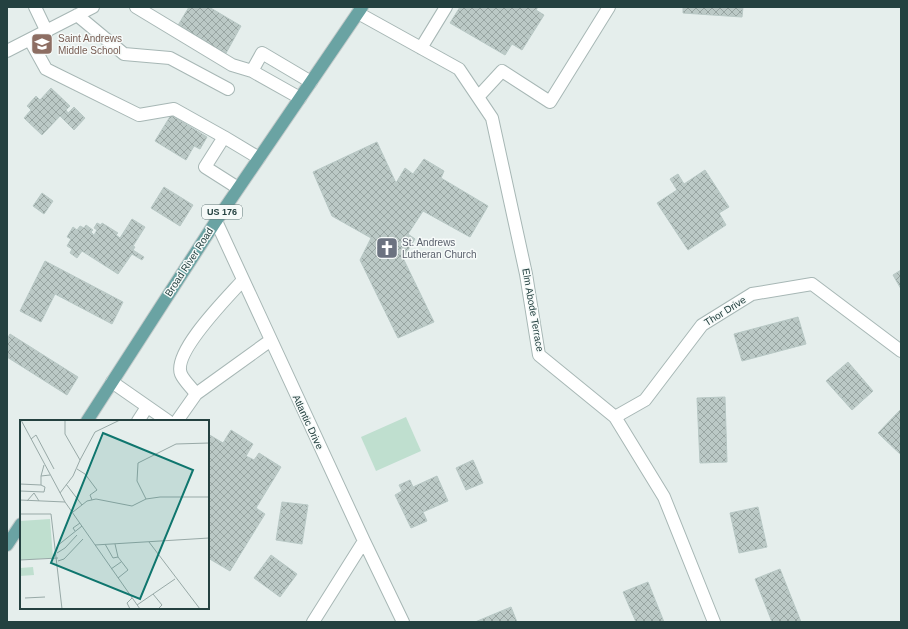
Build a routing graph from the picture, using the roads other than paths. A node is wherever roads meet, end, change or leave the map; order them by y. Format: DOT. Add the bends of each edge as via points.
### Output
graph roads {
  1 [pos="35,7"];
  2 [pos="93,7"];
  3 [pos="136,7"];
  4 [pos="446,7"];
  5 [pos="609,7"];
  6 [pos="360,10"];
  7 [pos="77,15"];
  8 [pos="47,32"];
  9 [pos="30,40"];
  10 [pos="421,48"];
  11 [pos="7,51"];
  12 [pos="252,71"];
  13 [pos="311,82"];
  14 [pos="228,90"];
  15 [pos="478,97"];
  16 [pos="300,98"];
  17 [pos="224,137"];
  18 [pos="259,158"];
  19 [pos="238,188"];
  20 [pos="216,221"];
  21 [pos="243,280"];
  22 [pos="271,340"];
  23 [pos="901,351"];
  24 [pos="112,382"];
  25 [pos="196,394"];
  26 [pos="147,407"];
  27 [pos="615,417"];
  28 [pos="88,420"];
  29 [pos="139,420"];
  30 [pos="166,420"];
  31 [pos="178,420"];
  32 [pos="20,526"];
  33 [pos="364,541"];
  34 [pos="7,546"];
  35 [pos="313,622"];
  36 [pos="403,622"];
  37 [pos="714,622"];
  1 -- 8 [label="street"];
  2 -- 7 [label="street"];
  3 -- 12 [label="street" via="232,65"];
  4 -- 10 [label="street"];
  5 -- 15 [label="street" via="550,102 502,71"];
  6 -- 10 [label="street, Elm Abode Terrace"];
  6 -- 13 [label="main road, Broad River Road / US 176"];
  7 -- 8 [label="street"];
  7 -- 14 [label="street" via="124,54 170,58"];
  8 -- 9 [label="street"];
  9 -- 11 [label="street"];
  9 -- 17 [label="street" via="46,69 54,73 139,115 174,109"];
  10 -- 15 [label="street, Elm Abode Terrace" via="459,69"];
  12 -- 13 [label="street" via="262,53"];
  12 -- 16 [label="street"];
  13 -- 16 [label="main road, Broad River Road / US 176"];
  15 -- 27 [label="street, Elm Abode Terrace" via="492,118 526,274 539,355"];
  16 -- 18 [label="main road, Broad River Road / US 176"];
  17 -- 18 [label="street"];
  17 -- 19 [label="street" via="205,167"];
  18 -- 19 [label="main road, Broad River Road / US 176"];
  19 -- 20 [label="main road, Broad River Road / US 176"];
  20 -- 21 [label="street, Atlantic Drive"];
  20 -- 24 [label="main road, Broad River Road / US 176"];
  21 -- 22 [label="street, Atlantic Drive"];
  21 -- 25 [label="street" via="194,336 180,363 181,373"];
  22 -- 25 [label="street"];
  22 -- 33 [label="street, Atlantic Drive"];
  23 -- 27 [label="street, Thor Drive" via="812,284 752,294 702,325 645,400"];
  24 -- 26 [label="street"];
  24 -- 28 [label="main road, Broad River Road / US 176"];
  25 -- 31 [label="street"];
  26 -- 29 [label="street"];
  26 -- 30 [label="street"];
  27 -- 37 [label="street, Elm Abode Terrace" via="664,497"];
  32 -- 34 [label="main road"];
  33 -- 35 [label="street"];
  33 -- 36 [label="street, Atlantic Drive"];
}
